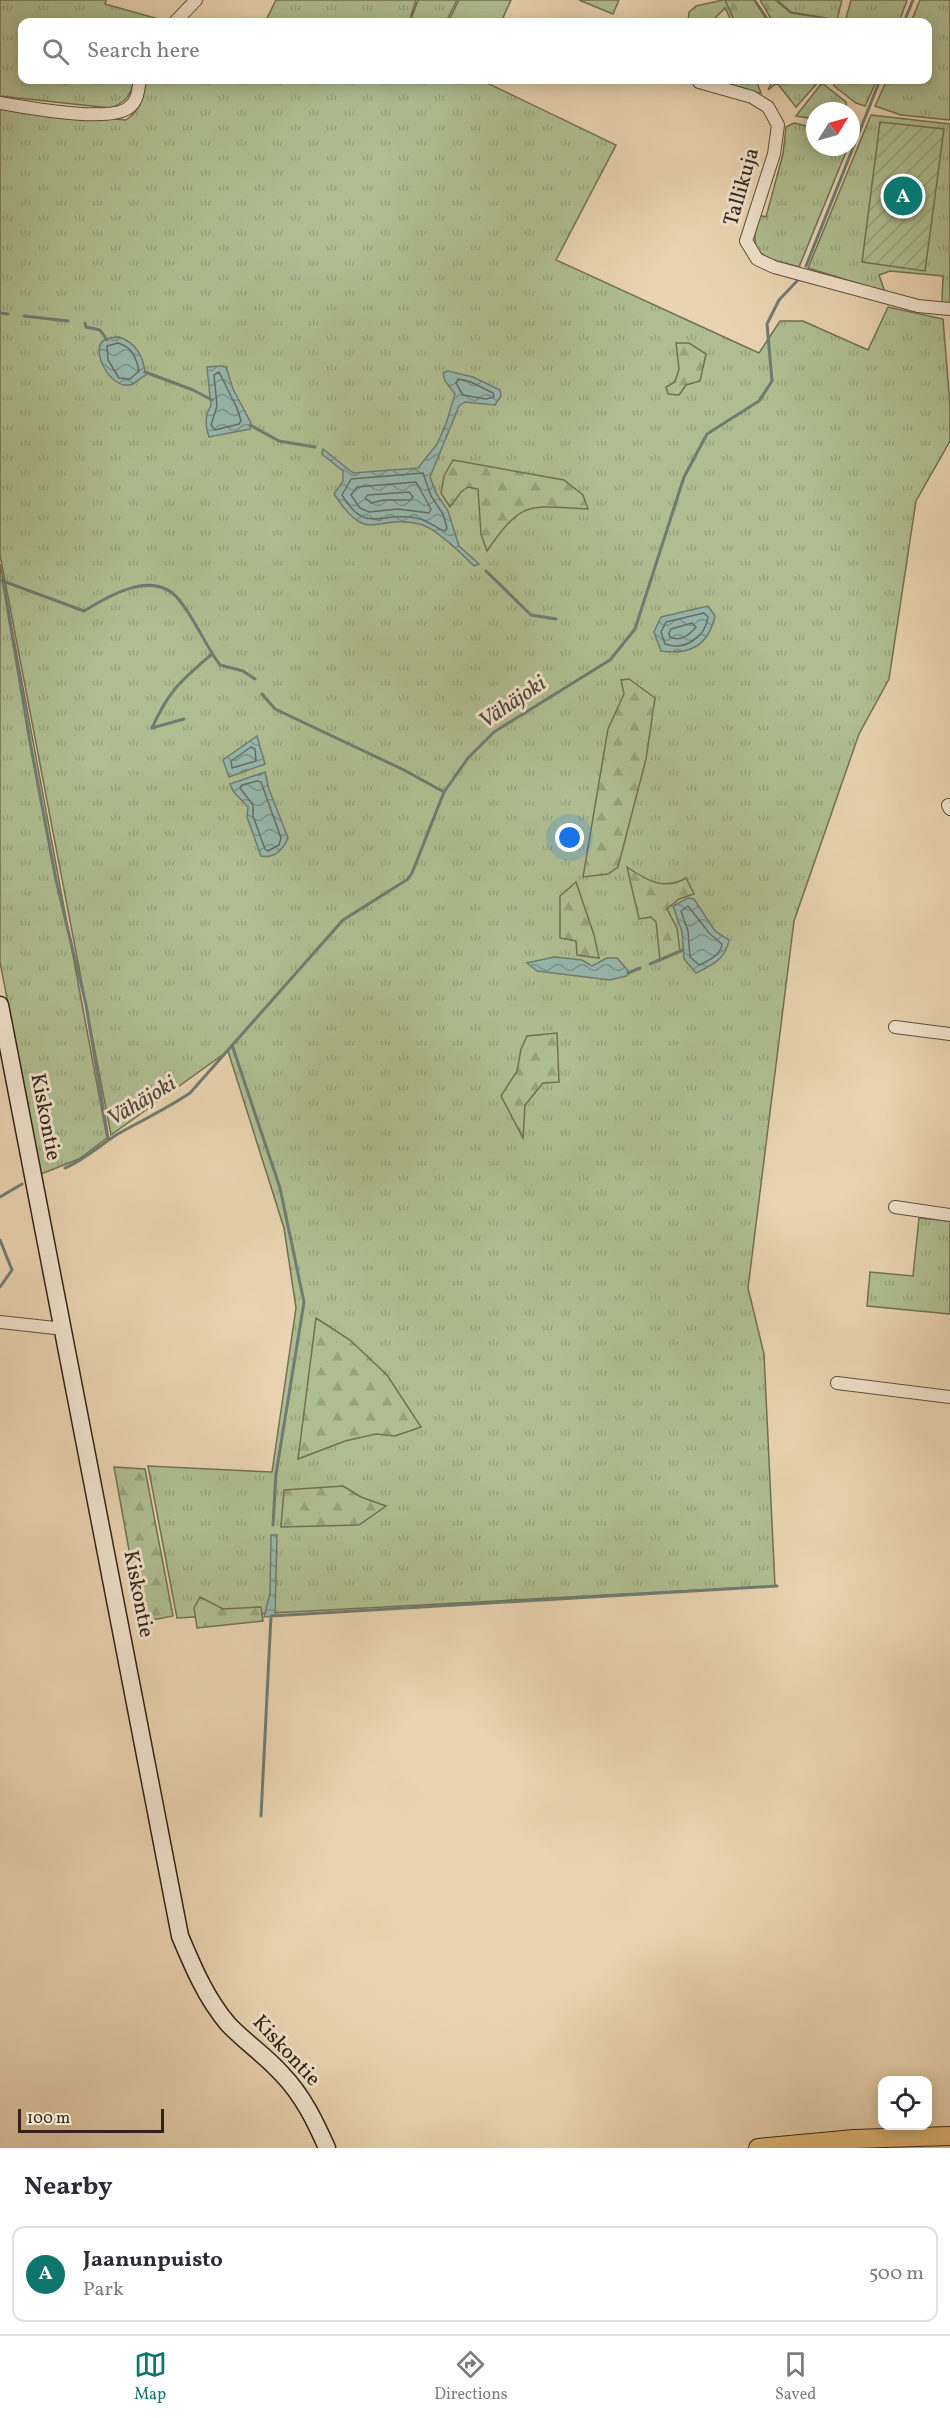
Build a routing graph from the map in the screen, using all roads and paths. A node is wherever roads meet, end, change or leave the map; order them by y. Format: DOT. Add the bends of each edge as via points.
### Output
graph roads {
  1 [pos="196,0"];
  2 [pos="179,18"];
  3 [pos="139,84"];
  4 [pos="706,84"];
  5 [pos="0,103"];
  6 [pos="950,309"];
  7 [pos="0,1005"];
  8 [pos="895,1027"];
  9 [pos="950,1034"];
  10 [pos="895,1207"];
  11 [pos="950,1215"];
  12 [pos="0,1322"];
  13 [pos="64,1329"];
  14 [pos="837,1383"];
  15 [pos="950,1397"];
  16 [pos="950,2136"];
  17 [pos="327,2148"];
  18 [pos="758,2148"];
  1 -- 2 [label="street"];
  3 -- 5 [label="street" via="137,98 128,109 113,114 61,112"];
  4 -- 6 [label="street, Tallikuja" via="752,97 768,107 778,125 774,154 746,241 757,259 918,306"];
  7 -- 13 [label="main road, Kiskontie"];
  8 -- 9 [label="street"];
  10 -- 11 [label="street"];
  12 -- 13 [label="street"];
  13 -- 17 [label="main road, Kiskontie" via="180,1936 201,1986 228,2023 297,2092"];
  14 -- 15 [label="street"];
  16 -- 18 [label="main road"];
}
